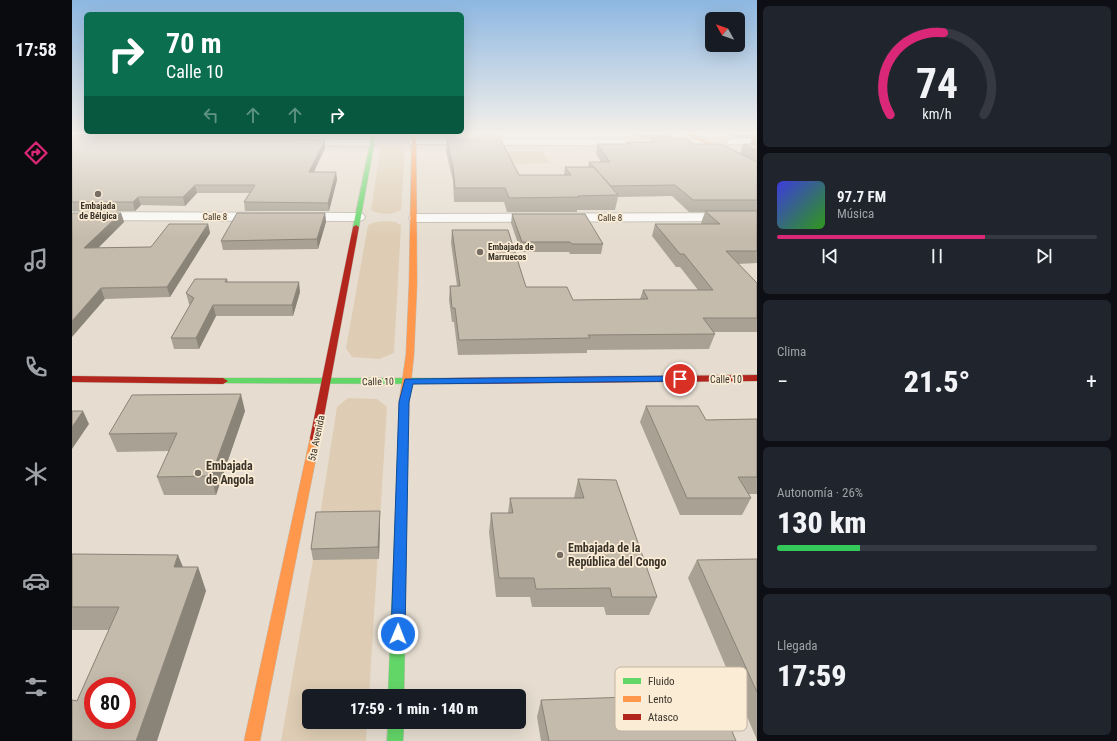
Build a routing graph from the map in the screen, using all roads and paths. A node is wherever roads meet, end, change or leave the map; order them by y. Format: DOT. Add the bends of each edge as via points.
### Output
graph roads {
  1 [pos="367,169"];
  2 [pos="415,169"];
  3 [pos="72,216"];
  4 [pos="358,217"];
  5 [pos="757,217"];
  6 [pos="416,218"];
  7 [pos="757,378"];
  8 [pos="72,379"];
  9 [pos="409,381"];
  10 [pos="327,382"];
  11 [pos="396,689"];
  12 [pos="396,729"];
  13 [pos="252,741"];
  14 [pos="395,741"];
  1 -- 4 [label="main road, 5ta Avenida"];
  2 -- 6 [label="main road"];
  3 -- 4 [label="street, Calle 8"];
  4 -- 10 [label="main road, 5ta Avenida"];
  5 -- 6 [label="street, Calle 8"];
  6 -- 9 [label="main road"];
  7 -- 9 [label="main road, Calle 10"];
  8 -- 10 [label="main road, Calle 10"];
  9 -- 10 [label="main road, Calle 10"];
  9 -- 11 [label="main road" via="404,402"];
  10 -- 13 [label="main road, 5ta Avenida"];
  12 -- 14 [label="main road"];
}
